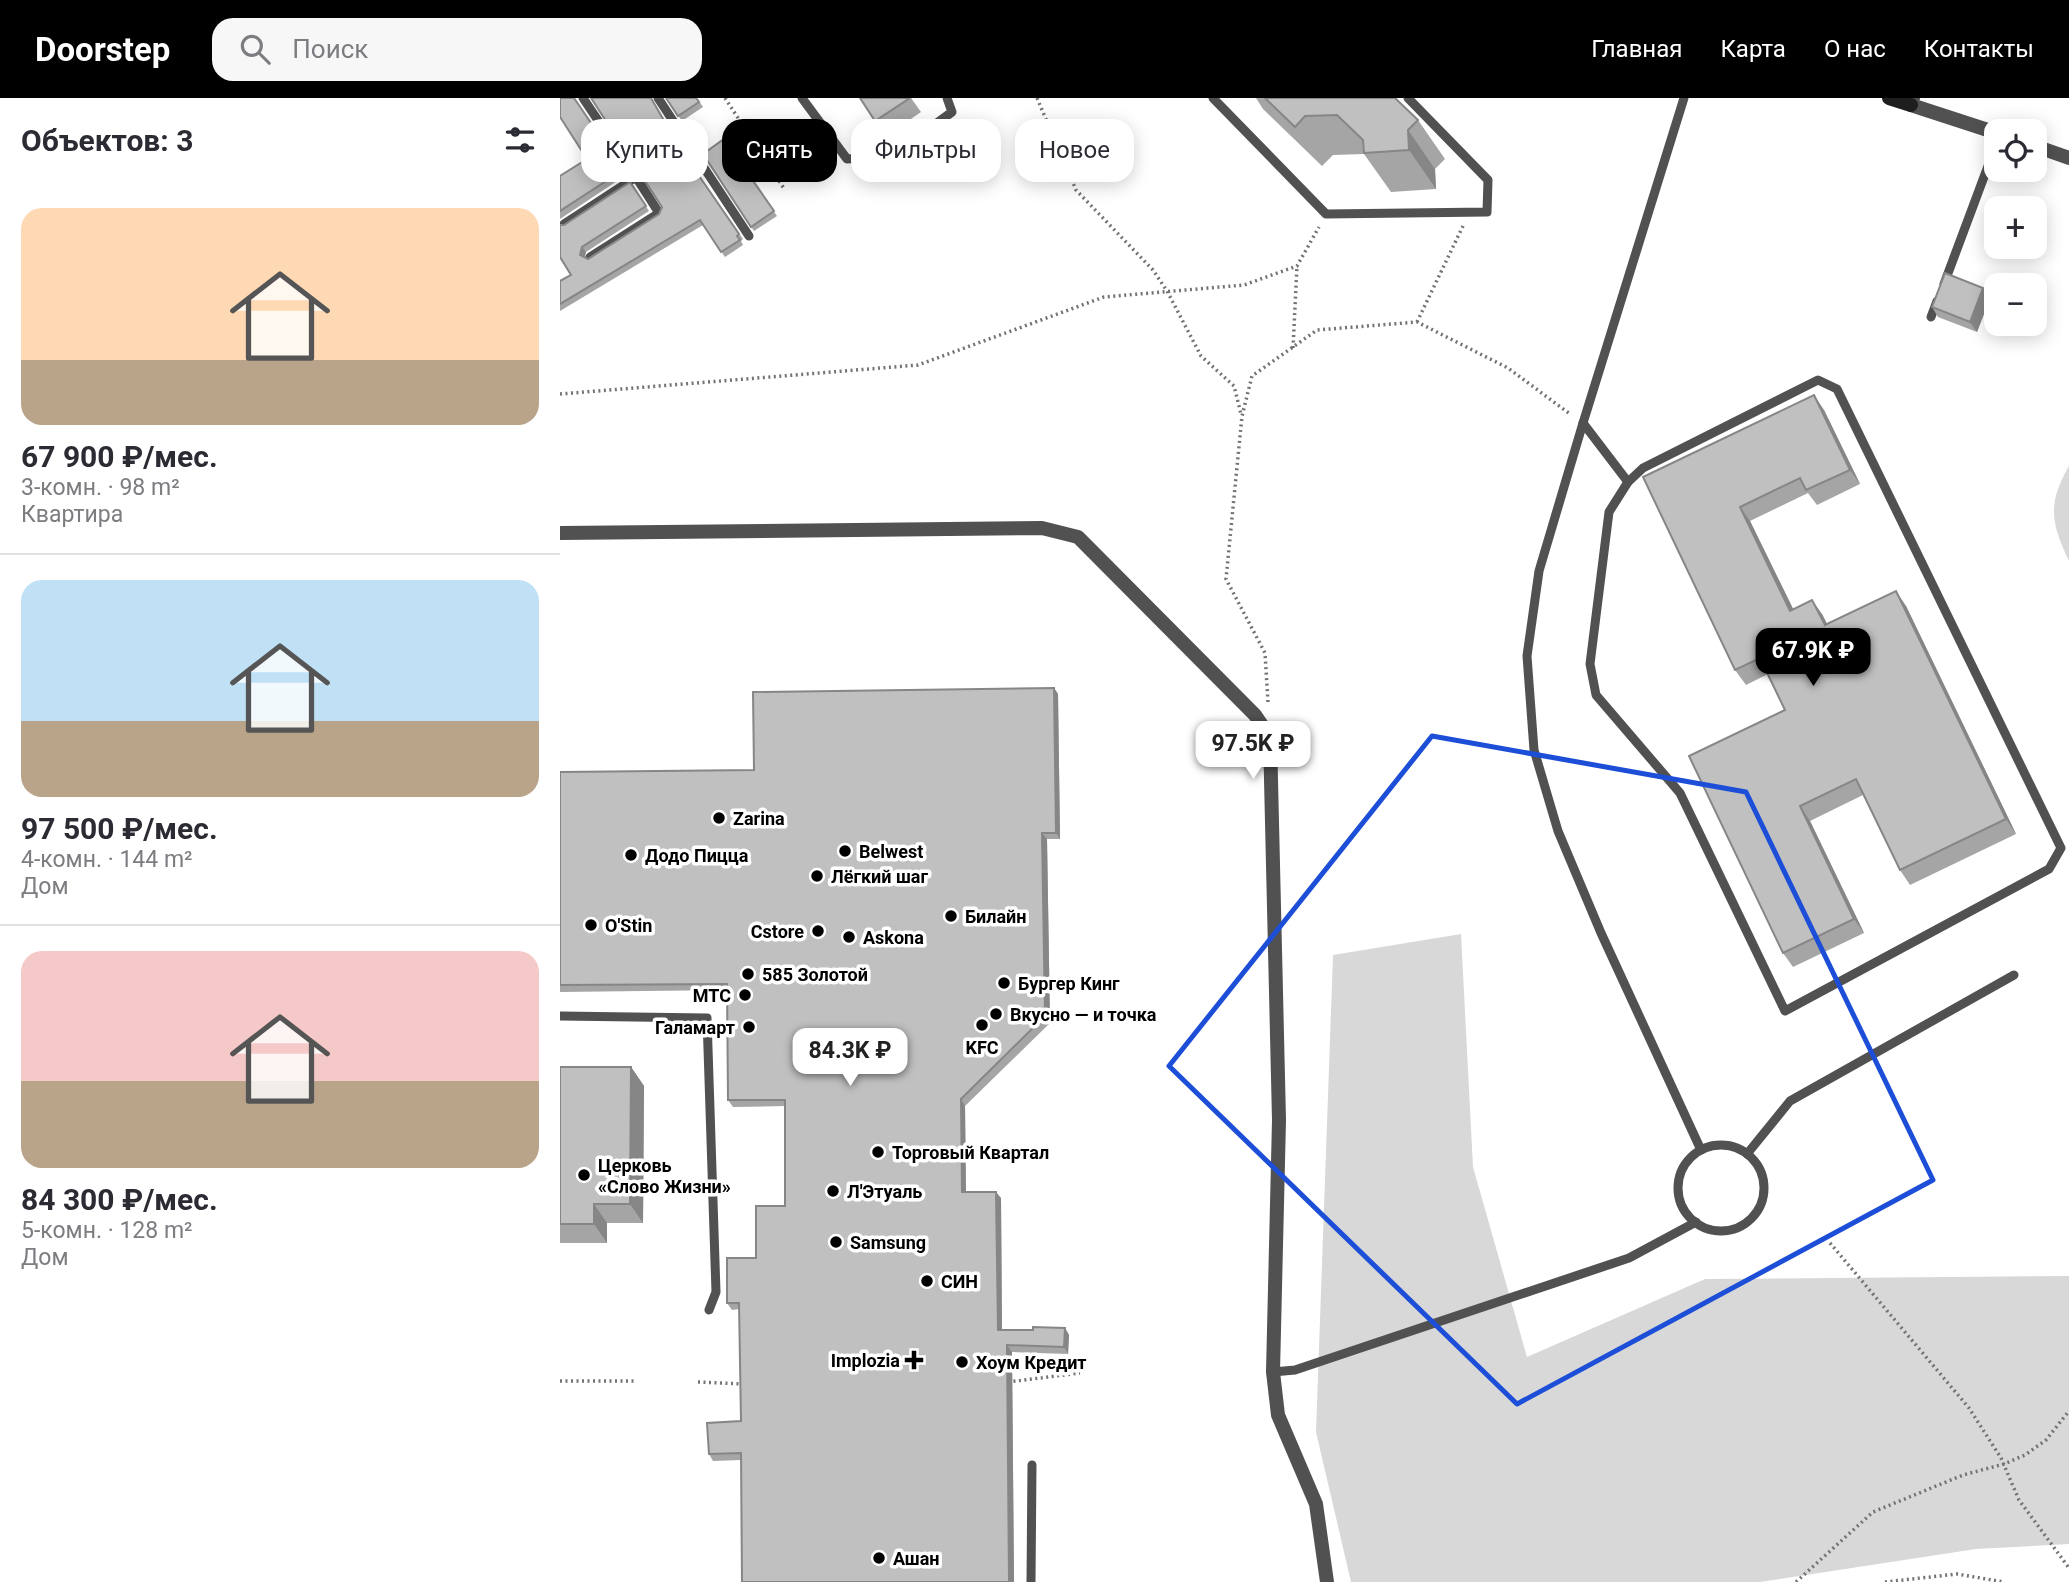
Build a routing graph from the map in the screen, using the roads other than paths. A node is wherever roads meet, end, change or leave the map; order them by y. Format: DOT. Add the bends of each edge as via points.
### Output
graph roads {
  1 [pos="583,98"];
  2 [pos="658,98"];
  3 [pos="802,98"];
  4 [pos="947,98"];
  5 [pos="1213,98"];
  6 [pos="1408,98"];
  7 [pos="1684,98"];
  8 [pos="1889,98"];
  9 [pos="1912,101"];
  10 [pos="597,119"];
  11 [pos="1984,128"];
  12 [pos="2047,150"];
  13 [pos="2069,158"];
  14 [pos="1984,176"];
  15 [pos="628,182"];
  16 [pos="639,182"];
  17 [pos="564,224"];
  18 [pos="749,236"];
  19 [pos="590,257"];
  20 [pos="1931,317"];
  21 [pos="1583,423"];
  22 [pos="1628,482"];
  23 [pos="560,533"];
  24 [pos="2014,975"];
  25 [pos="560,1016"];
  26 [pos="1701,1150"];
  27 [pos="1747,1154"];
  28 [pos="1696,1222"];
  29 [pos="709,1310"];
  30 [pos="1273,1372"];
  31 [pos="1032,1465"];
  32 [pos="1031,1582"];
  33 [pos="1327,1582"];
  1 -- 10 [label="lane"];
  2 -- 18 [label="lane"];
  3 -- 4 [label="lane" via="847,159 892,156 952,112"];
  5 -- 6 [label="lane" via="1326,214 1486,212 1488,180"];
  7 -- 21 [label="lane"];
  8 -- 9 [label="street"];
  9 -- 11 [label="street"];
  12 -- 13 [label="street"];
  14 -- 20 [label="lane"];
  15 -- 17 [label="lane"];
  16 -- 19 [label="lane" via="659,213"];
  21 -- 22 [label="lane"];
  21 -- 26 [label="lane" via="1539,570 1527,656 1534,750 1563,844"];
  22 -- 22 [label="lane" via="1609,512 1590,664 1596,695 1680,793 1784,1011 2049,869 2061,848 1837,389 1818,380 1643,468"];
  23 -- 30 [label="street" via="1042,528 1078,537 1255,715 1270,737 1279,1120"];
  24 -- 27 [label="lane" via="1790,1101"];
  25 -- 29 [label="lane" via="707,1018 716,1292"];
  26 -- 27 [label="lane" via="1724,1145"];
  26 -- 28 [label="lane" via="1679,1179 1681,1203"];
  27 -- 28 [label="lane" via="1756,1162 1764,1185 1752,1218 1718,1231"];
  28 -- 30 [label="lane" via="1629,1258 1295,1370"];
  30 -- 33 [label="street" via="1278,1415 1316,1503"];
  31 -- 32 [label="lane"];
}
